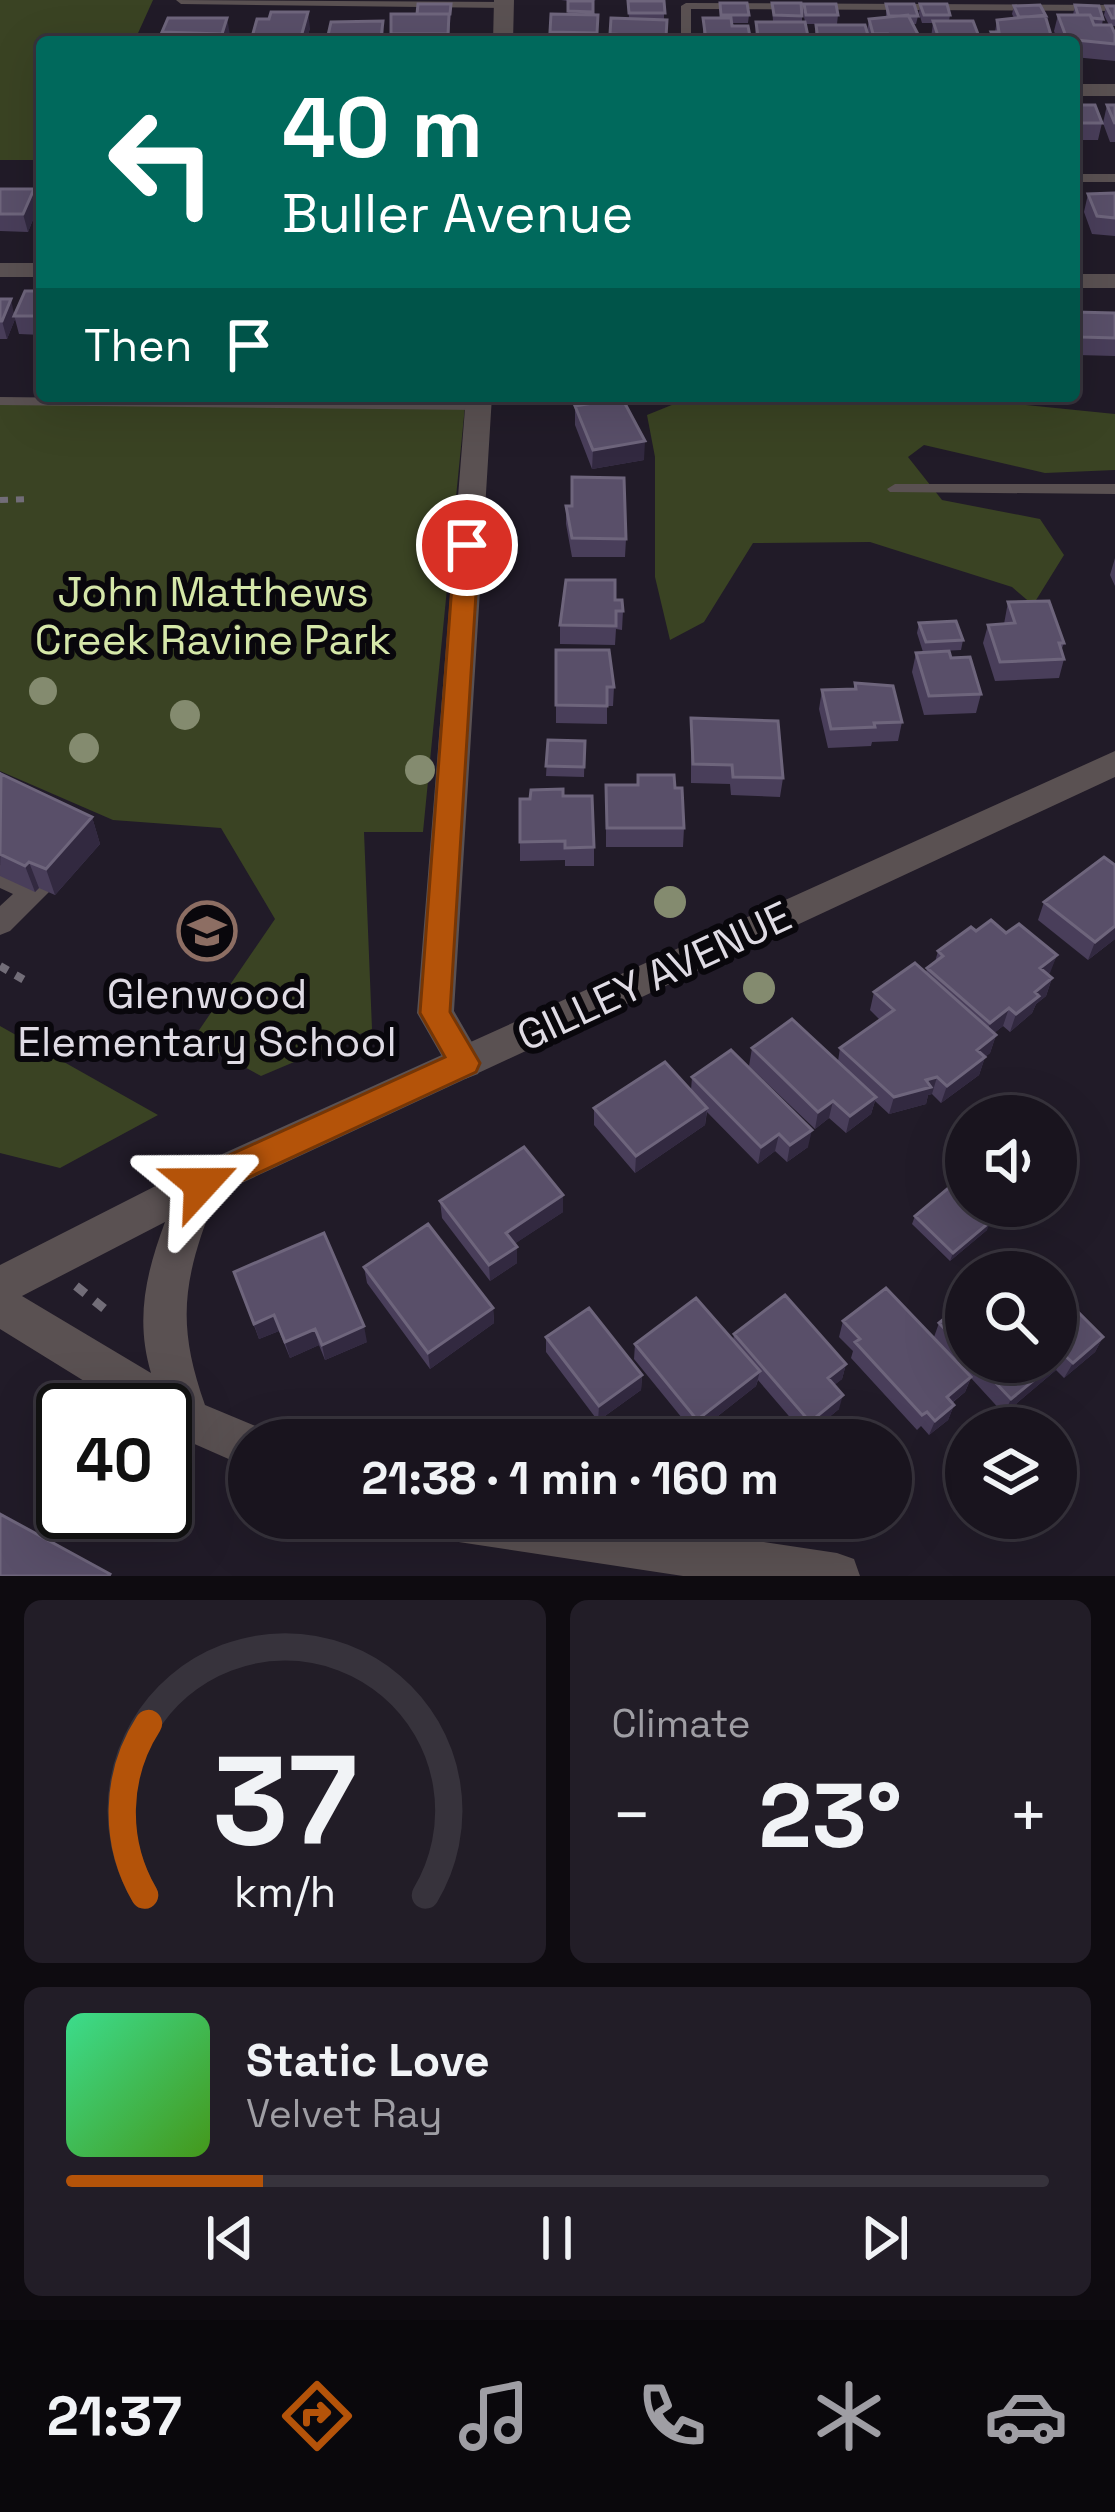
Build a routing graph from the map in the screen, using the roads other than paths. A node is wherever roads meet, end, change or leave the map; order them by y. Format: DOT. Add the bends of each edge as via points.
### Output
graph roads {
  1 [pos="181,1"];
  2 [pos="504,3"];
  3 [pos="685,3"];
  4 [pos="1115,8"];
  5 [pos="503,36"];
  6 [pos="686,36"];
  7 [pos="1080,90"];
  8 [pos="1115,91"];
  9 [pos="1080,178"];
  10 [pos="1115,178"];
  11 [pos="0,270"];
  12 [pos="36,270"];
  13 [pos="1080,280"];
  14 [pos="1115,281"];
  15 [pos="0,401"];
  16 [pos="36,401"];
  17 [pos="478,402"];
  18 [pos="895,489"];
  19 [pos="1115,489"];
  20 [pos="1115,763"];
  21 [pos="0,876"];
  22 [pos="0,923"];
  23 [pos="465,1063"];
  24 [pos="201,1184"];
  25 [pos="0,1286"];
  26 [pos="0,1306"];
  27 [pos="127,1383"];
  28 [pos="176,1383"];
  29 [pos="192,1422"];
  30 [pos="228,1437"];
  31 [pos="591,1539"];
  32 [pos="836,1576"];
  1 -- 2 [label="lane"];
  2 -- 5 [label="street"];
  3 -- 4 [label="lane"];
  3 -- 6 [label="lane"];
  7 -- 8 [label="street"];
  9 -- 10 [label="lane"];
  11 -- 12 [label="street"];
  13 -- 14 [label="street"];
  15 -- 16 [label="lane"];
  17 -- 23 [label="street" via="435,1013"];
  18 -- 19 [label="lane"];
  20 -- 23 [label="street, GILLEY AVENUE"];
  21 -- 22 [label="street" via="35,892"];
  23 -- 24 [label="street, GILLEY AVENUE"];
  24 -- 25 [label="street, GILLEY AVENUE"];
  24 -- 28 [label="street" via="162,1306"];
  26 -- 27 [label="street"];
  29 -- 30 [label="street"];
  31 -- 32 [label="street"];
}
